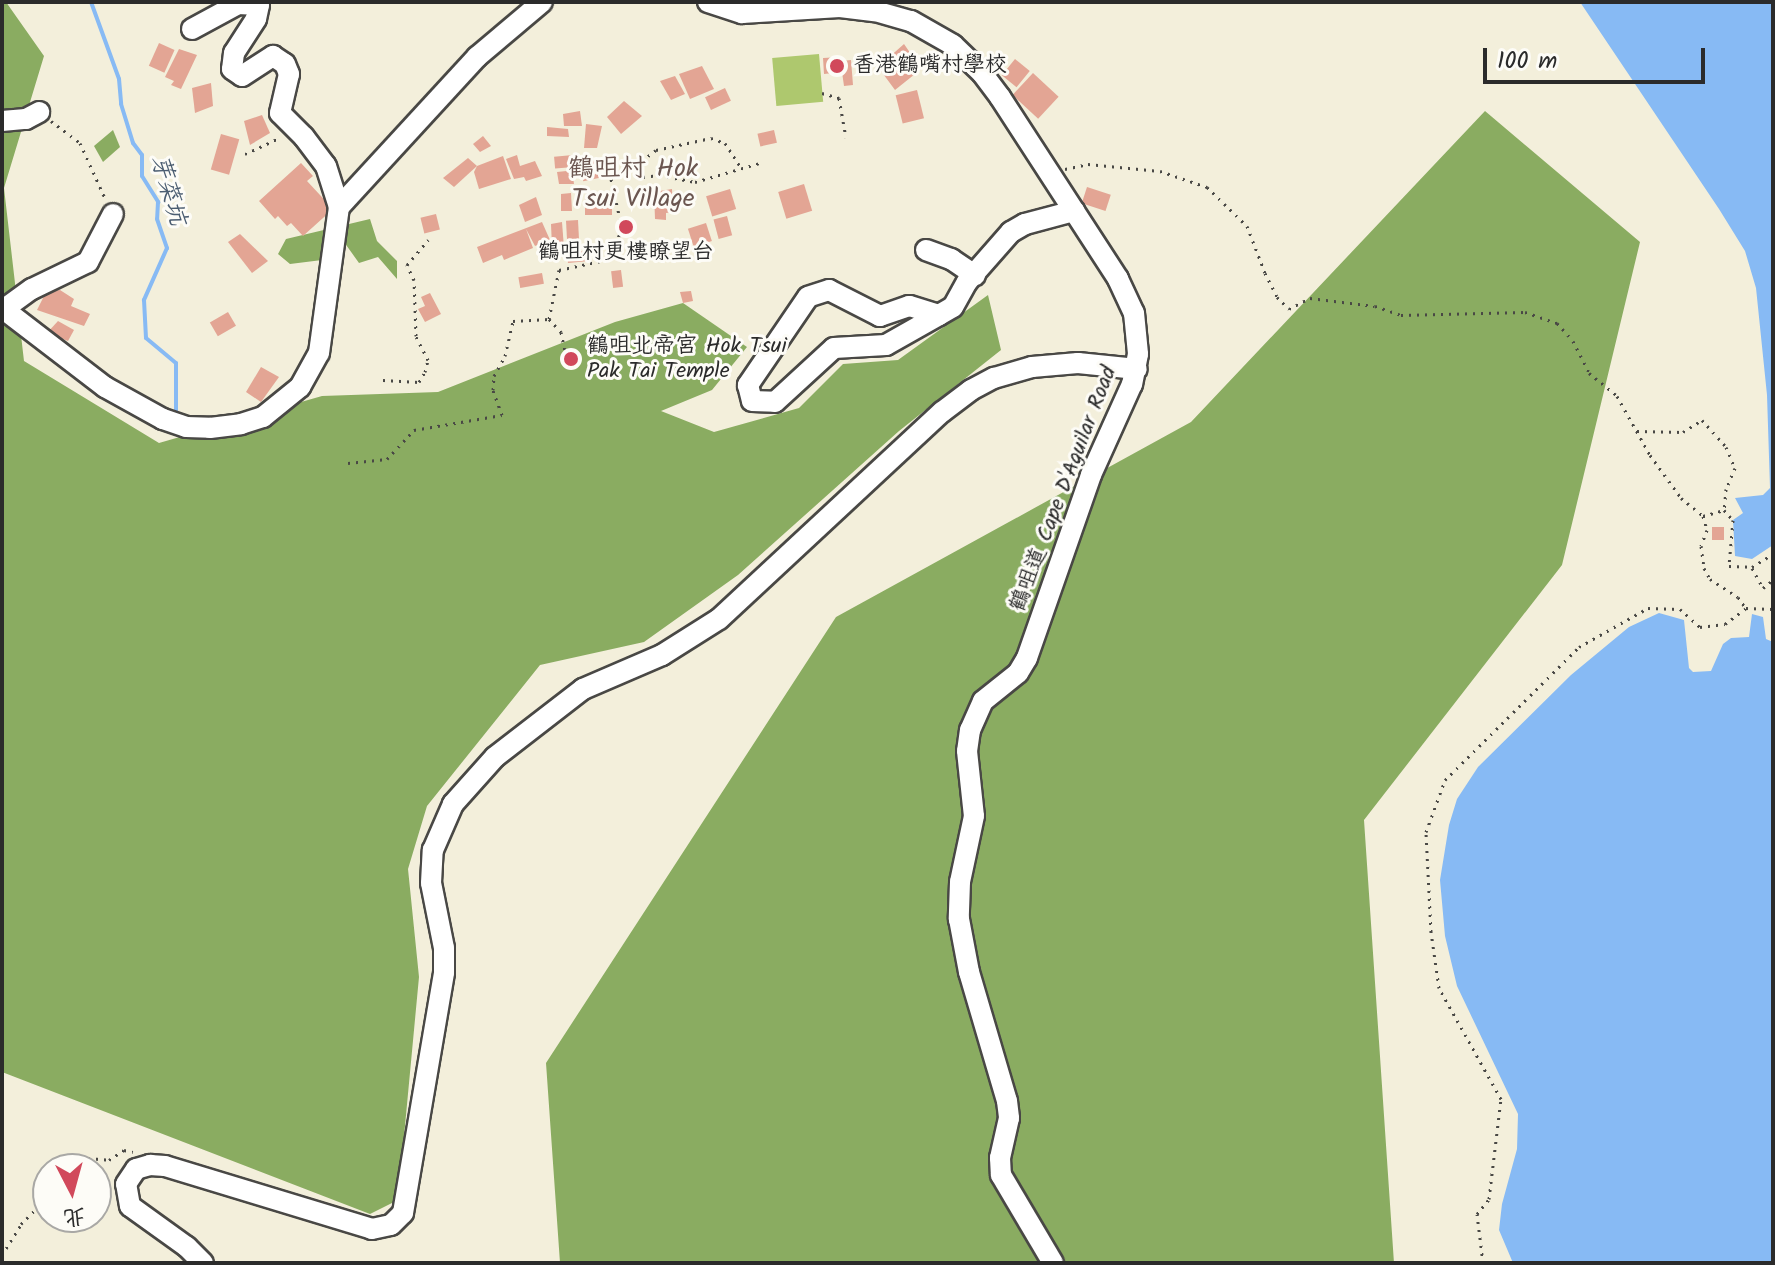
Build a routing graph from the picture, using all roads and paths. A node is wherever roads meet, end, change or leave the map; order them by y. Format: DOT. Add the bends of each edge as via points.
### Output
graph roads {
  1 [pos="542,2"];
  2 [pos="708,2"];
  3 [pos="255,3"];
  4 [pos="192,29"];
  5 [pos="822,93"];
  6 [pos="39,112"];
  7 [pos="2,121"];
  8 [pos="297,131"];
  9 [pos="846,137"];
  10 [pos="245,154"];
  11 [pos="760,163"];
  12 [pos="742,169"];
  13 [pos="629,171"];
  14 [pos="1051,175"];
  15 [pos="339,207"];
  16 [pos="1074,211"];
  17 [pos="113,214"];
  18 [pos="428,240"];
  19 [pos="926,250"];
  20 [pos="975,275"];
  21 [pos="3,308"];
  22 [pos="939,315"];
  23 [pos="549,319"];
  24 [pos="565,351"];
  25 [pos="1137,369"];
  26 [pos="383,380"];
  27 [pos="1637,431"];
  28 [pos="348,463"];
  29 [pos="1724,510"];
  30 [pos="1703,516"];
  31 [pos="1773,554"];
  32 [pos="1752,567"];
  33 [pos="1773,580"];
  34 [pos="1746,608"];
  35 [pos="1773,609"];
  36 [pos="138,1154"];
  37 [pos="112,1158"];
  38 [pos="32,1213"];
  39 [pos="2,1255"];
  40 [pos="203,1263"];
  41 [pos="1053,1263"];
  42 [pos="1483,1263"];
  1 -- 15 [label="street" via="495,39"];
  2 -- 14 [label="street, 鶴咀道 Cape D'Aguilar Road" via="742,13 865,9 921,26 953,45 982,73"];
  3 -- 4 [label="street" via="238,4"];
  3 -- 8 [label="street" via="260,11 234,53 232,69 242,76 273,56 280,58 289,74 280,113"];
  5 -- 9 [label="path" via="839,98"];
  6 -- 7 [label="street"];
  6 -- 17 [label="path" via="80,143"];
  8 -- 10 [label="path"];
  8 -- 15 [label="street" via="326,166"];
  11 -- 12 [label="path"];
  12 -- 13 [label="path" via="695,182"];
  12 -- 13 [label="path" via="725,143 711,138 656,150"];
  13 -- 23 [label="path" via="607,161 624,227 610,259 559,270"];
  14 -- 16 [label="street, 鶴咀道 Cape D'Aguilar Road"];
  14 -- 27 [label="path" via="1088,164 1160,171 1207,187 1247,226 1277,297 1289,309 1310,298 1375,306 1401,315 1525,312 1557,323 1589,373 1617,396"];
  15 -- 21 [label="street" via="319,353 292,395 252,421 186,427 147,413"];
  16 -- 20 [label="street" via="1015,229"];
  16 -- 25 [label="street, 鶴咀道 Cape D'Aguilar Road" via="1131,305"];
  17 -- 21 [label="street" via="88,262"];
  18 -- 26 [label="path" via="407,265 414,280 416,336 428,360 425,372 419,382"];
  19 -- 20 [label="street"];
  20 -- 22 [label="street" via="953,307"];
  22 -- 22 [label="street" via="886,345 834,348 775,402 752,401 748,385 808,297 829,290 880,316 909,306"];
  23 -- 24 [label="path" via="561,332"];
  23 -- 28 [label="path" via="513,321 494,376 502,415 414,430 387,459"];
  25 -- 40 [label="street" via="1078,363 1032,367 971,390 719,619 662,655 583,689 495,757 453,804 433,850 431,883 444,972 403,1213 391,1225 372,1229 165,1166 136,1169 126,1184 130,1206"];
  25 -- 41 [label="street, 鶴咀道 Cape D'Aguilar Road" via="1091,475 1027,658 1018,673 983,701 967,751 974,816 960,882 959,919 1007,1101 1001,1175"];
  27 -- 29 [label="path" via="1683,432 1702,420 1726,447 1735,468"];
  27 -- 30 [label="path" via="1668,483"];
  29 -- 30 [label="path"];
  29 -- 32 [label="path" via="1733,520 1729,566"];
  30 -- 34 [label="path" via="1704,568"];
  31 -- 32 [label="path"];
  32 -- 33 [label="path" via="1763,588"];
  34 -- 35 [label="path"];
  34 -- 42 [label="path" via="1725,624 1700,627 1680,609 1648,608 1579,647 1445,780 1426,832 1439,988 1501,1099 1489,1199 1477,1214"];
  36 -- 37 [label="path" via="124,1150"];
  38 -- 39 [label="path"];
}
